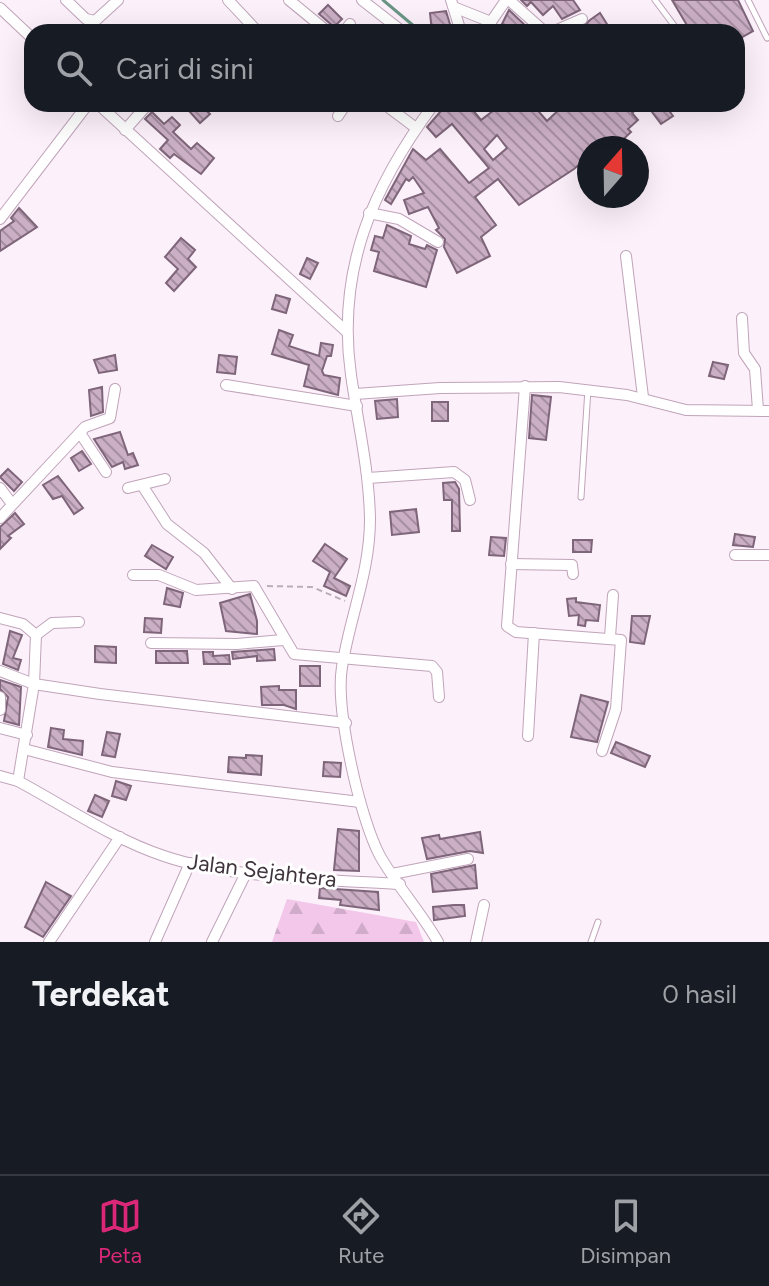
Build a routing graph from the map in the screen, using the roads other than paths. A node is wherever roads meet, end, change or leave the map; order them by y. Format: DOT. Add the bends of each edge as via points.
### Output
graph roads {
  1 [pos="66,0"];
  2 [pos="118,0"];
  3 [pos="228,0"];
  4 [pos="289,0"];
  5 [pos="362,0"];
  6 [pos="508,0"];
  7 [pos="655,0"];
  8 [pos="748,0"];
  9 [pos="453,4"];
  10 [pos="0,8"];
  11 [pos="582,19"];
  12 [pos="491,22"];
  13 [pos="250,24"];
  14 [pos="316,24"];
  15 [pos="393,24"];
  16 [pos="459,24"];
  17 [pos="536,24"];
  18 [pos="570,24"];
  19 [pos="673,24"];
  20 [pos="24,30"];
  21 [pos="767,38"];
  22 [pos="82,112"];
  23 [pos="106,112"];
  24 [pos="141,112"];
  25 [pos="341,112"];
  26 [pos="395,112"];
  27 [pos="428,112"];
  28 [pos="338,116"];
  29 [pos="416,128"];
  30 [pos="125,130"];
  31 [pos="369,213"];
  32 [pos="0,219"];
  33 [pos="438,242"];
  34 [pos="626,256"];
  35 [pos="742,318"];
  36 [pos="347,332"];
  37 [pos="226,385"];
  38 [pos="525,386"];
  39 [pos="588,388"];
  40 [pos="115,389"];
  41 [pos="643,397"];
  42 [pos="356,400"];
  43 [pos="764,411"];
  44 [pos="80,433"];
  45 [pos="106,472"];
  46 [pos="368,478"];
  47 [pos="165,479"];
  48 [pos="142,485"];
  49 [pos="0,488"];
  50 [pos="128,488"];
  51 [pos="581,497"];
  52 [pos="470,500"];
  53 [pos="12,504"];
  54 [pos="0,518"];
  55 [pos="735,555"];
  56 [pos="769,555"];
  57 [pos="511,564"];
  58 [pos="573,574"];
  59 [pos="133,575"];
  60 [pos="232,589"];
  61 [pos="613,595"];
  62 [pos="0,618"];
  63 [pos="79,622"];
  64 [pos="534,633"];
  65 [pos="36,635"];
  66 [pos="610,637"];
  67 [pos="283,640"];
  68 [pos="151,643"];
  69 [pos="344,658"];
  70 [pos="0,671"];
  71 [pos="34,684"];
  72 [pos="0,697"];
  73 [pos="439,697"];
  74 [pos="0,710"];
  75 [pos="346,723"];
  76 [pos="0,728"];
  77 [pos="27,735"];
  78 [pos="528,736"];
  79 [pos="24,749"];
  80 [pos="602,751"];
  81 [pos="0,776"];
  82 [pos="18,781"];
  83 [pos="360,802"];
  84 [pos="120,837"];
  85 [pos="468,859"];
  86 [pos="190,863"];
  87 [pos="247,871"];
  88 [pos="392,874"];
  89 [pos="400,884"];
  90 [pos="484,905"];
  91 [pos="598,922"];
  92 [pos="49,942"];
  93 [pos="155,942"];
  94 [pos="212,942"];
  95 [pos="438,942"];
  96 [pos="476,942"];
  97 [pos="591,942"];
  1 -- 2 [label="street" via="95,21"];
  3 -- 13 [label="street"];
  4 -- 14 [label="street"];
  5 -- 15 [label="street"];
  6 -- 12 [label="street"];
  6 -- 17 [label="street"];
  7 -- 19 [label="lane"];
  8 -- 21 [label="lane"];
  9 -- 12 [label="street"];
  9 -- 16 [label="street"];
  10 -- 20 [label="street"];
  11 -- 18 [label="street"];
  22 -- 32 [label="street"];
  23 -- 30 [label="street"];
  24 -- 30 [label="street"];
  25 -- 28 [label="street"];
  26 -- 29 [label="street"];
  27 -- 29 [label="street"];
  29 -- 31 [label="street"];
  30 -- 36 [label="street"];
  31 -- 33 [label="street" via="399,219"];
  31 -- 36 [label="street" via="354,271"];
  34 -- 41 [label="street"];
  35 -- 43 [label="street" via="744,353 755,369"];
  36 -- 42 [label="street"];
  37 -- 42 [label="street"];
  38 -- 39 [label="street"];
  38 -- 42 [label="street"];
  38 -- 57 [label="street"];
  39 -- 41 [label="street"];
  39 -- 51 [label="lane"];
  40 -- 44 [label="street" via="110,418"];
  41 -- 43 [label="street" via="686,410"];
  42 -- 46 [label="street"];
  44 -- 45 [label="street"];
  44 -- 53 [label="street"];
  46 -- 52 [label="street" via="454,472 465,480"];
  46 -- 69 [label="street" via="369,556"];
  47 -- 48 [label="street"];
  48 -- 50 [label="street"];
  48 -- 60 [label="street" via="167,524 204,553"];
  49 -- 53 [label="street"];
  53 -- 54 [label="street"];
  55 -- 56 [label="street"];
  57 -- 58 [label="street" via="572,565"];
  57 -- 64 [label="street" via="507,626"];
  59 -- 60 [label="street" via="159,575 196,590"];
  60 -- 67 [label="street" via="254,586"];
  61 -- 66 [label="street"];
  62 -- 65 [label="street" via="23,624"];
  63 -- 65 [label="street" via="52,623"];
  64 -- 66 [label="street"];
  64 -- 78 [label="street"];
  65 -- 71 [label="street"];
  66 -- 80 [label="street" via="622,641 621,672"];
  67 -- 68 [label="street"];
  67 -- 69 [label="street" via="297,655"];
  69 -- 73 [label="street" via="432,666"];
  69 -- 75 [label="street"];
  70 -- 71 [label="street"];
  71 -- 75 [label="street"];
  71 -- 77 [label="street"];
  72 -- 74 [label="street"];
  75 -- 83 [label="street"];
  76 -- 77 [label="street"];
  77 -- 79 [label="street"];
  79 -- 82 [label="street"];
  79 -- 83 [label="street" via="112,772"];
  81 -- 82 [label="street, Jalan Sejahtera"];
  82 -- 84 [label="street, Jalan Sejahtera"];
  83 -- 88 [label="street"];
  84 -- 86 [label="street, Jalan Sejahtera"];
  84 -- 92 [label="street"];
  85 -- 88 [label="street"];
  86 -- 87 [label="street, Jalan Sejahtera"];
  86 -- 93 [label="street"];
  87 -- 89 [label="street, Jalan Sejahtera"];
  87 -- 94 [label="street"];
  88 -- 89 [label="street"];
  89 -- 95 [label="street"];
  90 -- 96 [label="street"];
  91 -- 97 [label="lane"];
}
